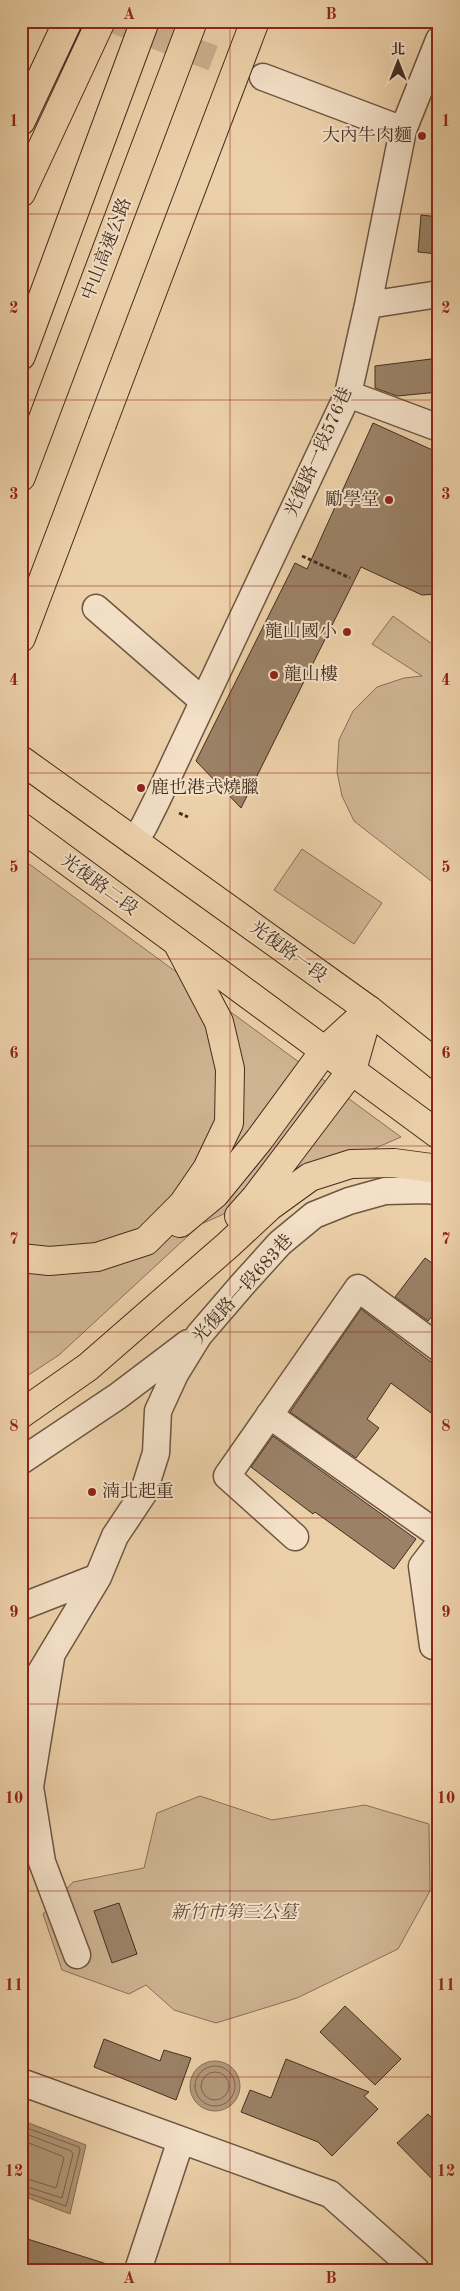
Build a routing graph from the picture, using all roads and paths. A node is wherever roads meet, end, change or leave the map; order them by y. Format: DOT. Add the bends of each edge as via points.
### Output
graph roads {
  1 [pos="68,21"];
  2 [pos="101,21"];
  3 [pos="145,21"];
  4 [pos="193,21"];
  5 [pos="255,21"];
  6 [pos="439,40"];
  7 [pos="263,77"];
  8 [pos="21,120"];
  9 [pos="403,130"];
  10 [pos="21,192"];
  11 [pos="439,294"];
  12 [pos="368,305"];
  13 [pos="21,356"];
  14 [pos="348,394"];
  15 [pos="439,428"];
  16 [pos="21,477"];
  17 [pos="305,548"];
  18 [pos="350,578"];
  19 [pos="96,608"];
  20 [pos="21,638"];
  21 [pos="203,702"];
  22 [pos="21,760"];
  23 [pos="21,827"];
  24 [pos="134,842"];
  25 [pos="177,942"];
  26 [pos="369,1010"];
  27 [pos="325,1050"];
  28 [pos="439,1066"];
  29 [pos="352,1070"];
  30 [pos="439,1135"];
  31 [pos="439,1169"];
  32 [pos="439,1192"];
  33 [pos="146,1241"];
  34 [pos="21,1258"];
  35 [pos="162,1303"];
  36 [pos="199,1334"];
  37 [pos="439,1348"];
  38 [pos="21,1414"];
  39 [pos="269,1415"];
  40 [pos="21,1461"];
  41 [pos="439,1535"];
  42 [pos="295,1537"];
  43 [pos="439,1544"];
  44 [pos="98,1577"];
  45 [pos="21,1607"];
  46 [pos="433,1646"];
  47 [pos="51,1658"];
  48 [pos="21,1705"];
  49 [pos="77,1955"];
  50 [pos="21,2082"];
  51 [pos="182,2140"];
  52 [pos="138,2270"];
  53 [pos="416,2270"];
  1 -- 8 [label="main road"];
  2 -- 10 [label="main road"];
  3 -- 13 [label="main road"];
  4 -- 16 [label="main road, 中山高速公路"];
  5 -- 20 [label="main road, bridge"];
  6 -- 9 [label="street, 光復路一段576巷"];
  7 -- 9 [label="street"];
  9 -- 12 [label="street, 光復路一段576巷"];
  11 -- 12 [label="street"];
  12 -- 14 [label="street, 光復路一段576巷"];
  14 -- 15 [label="street"];
  14 -- 21 [label="street, 光復路一段576巷"];
  17 -- 18 [label="path" via="301,557"];
  19 -- 21 [label="street"];
  21 -- 24 [label="street, 光復路一段576巷"];
  22 -- 24 [label="main road"];
  23 -- 25 [label="main road, 光復路二段"];
  24 -- 26 [label="main road, 光復路一段"];
  25 -- 27 [label="main road"];
  25 -- 33 [label="main road" via="219,1022 230,1069 229,1123 207,1169 183,1204"];
  26 -- 27 [label="main road"];
  26 -- 28 [label="main road, 光復路一段"];
  26 -- 29 [label="main road"];
  27 -- 29 [label="main road"];
  27 -- 33 [label="main road" via="215,1194 185,1220"];
  29 -- 30 [label="main road"];
  29 -- 35 [label="main road" via="256,1197"];
  31 -- 35 [label="main road" via="394,1162 351,1164 310,1177 270,1206"];
  32 -- 36 [label="street, 光復路一段683巷" via="385,1191 349,1200 314,1215 280,1243"];
  33 -- 34 [label="main road" via="97,1257 49,1261"];
  35 -- 38 [label="main road" via="88,1367"];
  36 -- 40 [label="street" via="118,1396"];
  36 -- 44 [label="street, 光復路一段683巷" via="158,1411 156,1453 143,1494 115,1536"];
  37 -- 39 [label="street" via="358,1288"];
  39 -- 41 [label="street"];
  39 -- 42 [label="street" via="227,1476"];
  43 -- 46 [label="street" via="422,1566"];
  44 -- 45 [label="street"];
  44 -- 47 [label="street, 光復路一段683巷"];
  47 -- 48 [label="street, 光復路一段683巷"];
  47 -- 49 [label="street" via="30,1788 42,1862"];
  50 -- 51 [label="street"];
  51 -- 52 [label="street"];
  51 -- 53 [label="street" via="330,2194"];
}
